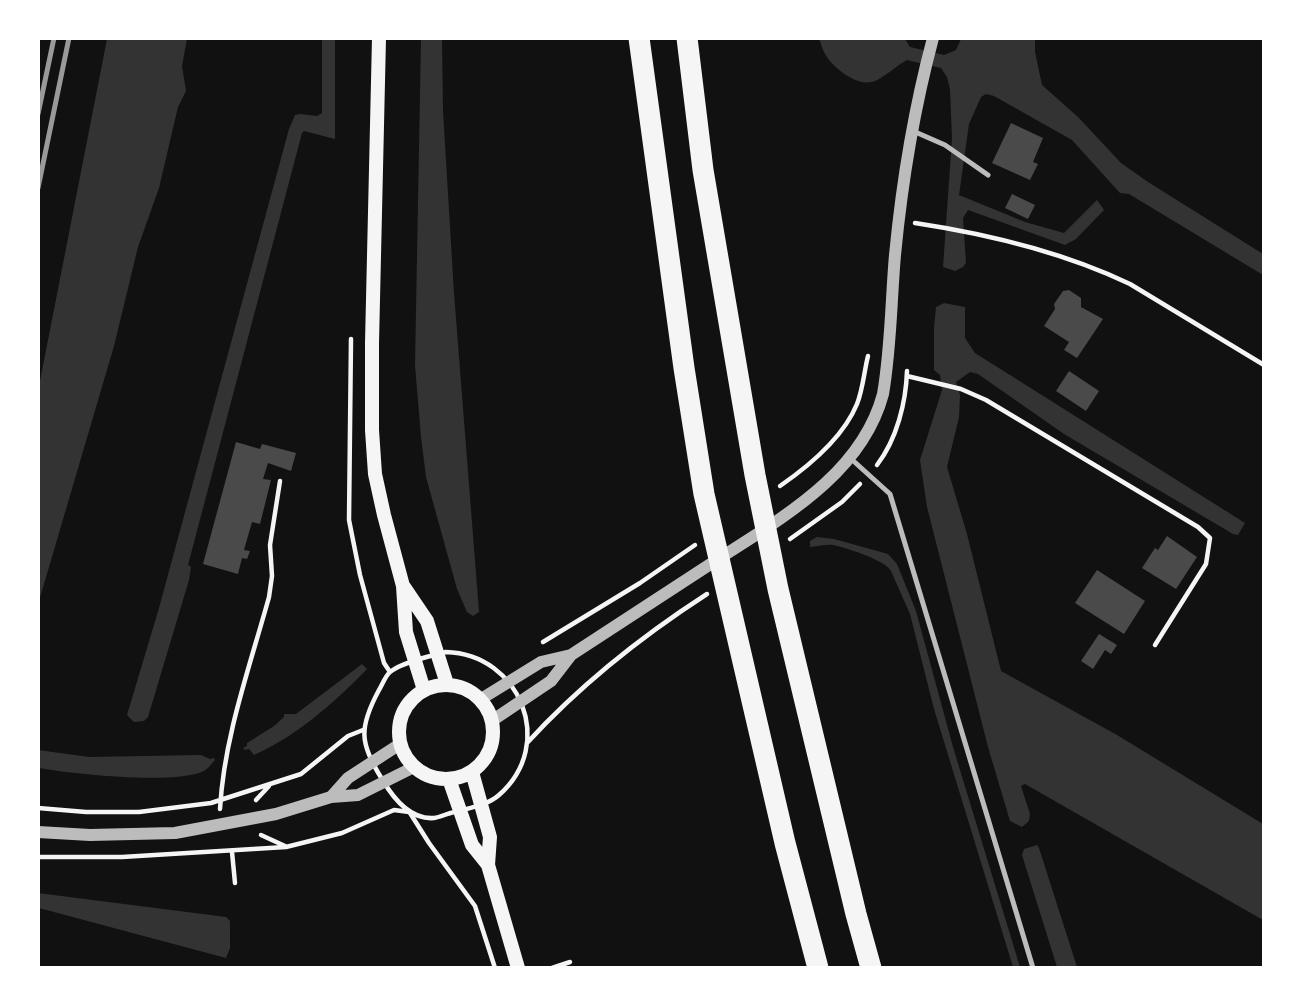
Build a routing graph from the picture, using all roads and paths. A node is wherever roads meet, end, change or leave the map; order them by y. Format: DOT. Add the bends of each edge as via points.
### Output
graph roads {
  1 [pos="379,38"];
  2 [pos="639,38"];
  3 [pos="687,38"];
  4 [pos="932,40"];
  5 [pos="911,131"];
  6 [pos="988,175"];
  7 [pos="898,220"];
  8 [pos="351,342"];
  9 [pos="868,355"];
  10 [pos="1264,365"];
  11 [pos="887,372"];
  12 [pos="849,457"];
  13 [pos="280,481"];
  14 [pos="772,492"];
  15 [pos="706,537"];
  16 [pos="403,586"];
  17 [pos="661,625"];
  18 [pos="538,645"];
  19 [pos="1155,645"];
  20 [pos="571,655"];
  21 [pos="504,663"];
  22 [pos="494,666"];
  23 [pos="447,684"];
  24 [pos="424,690"];
  25 [pos="481,699"];
  26 [pos="493,720"];
  27 [pos="527,743"];
  28 [pos="400,744"];
  29 [pos="414,767"];
  30 [pos="472,772"];
  31 [pos="449,779"];
  32 [pos="331,797"];
  33 [pos="221,801"];
  34 [pos="38,808"];
  35 [pos="220,824"];
  36 [pos="38,832"];
  37 [pos="232,852"];
  38 [pos="38,857"];
  39 [pos="488,865"];
  40 [pos="234,883"];
  41 [pos="570,962"];
  42 [pos="495,968"];
  43 [pos="518,968"];
  44 [pos="552,968"];
  45 [pos="818,968"];
  46 [pos="871,968"];
  47 [pos="1033,968"];
  1 -- 16 [label="main road" via="372,430 377,484"];
  2 -- 45 [label="highway" via="704,494"];
  3 -- 46 [label="highway" via="703,170 755,475 778,589"];
  4 -- 5 [label="street"];
  5 -- 6 [label="lane" via="945,145"];
  5 -- 7 [label="street"];
  7 -- 10 [label="path" via="1015,243 1106,273"];
  7 -- 11 [label="street"];
  8 -- 33 [label="path" via="349,520 360,575 390,672 363,730 348,736 301,774"];
  9 -- 14 [label="path" via="850,417 804,468"];
  11 -- 12 [label="street" via="877,414"];
  11 -- 19 [label="path" via="961,388 986,400 1210,538 1206,564"];
  12 -- 20 [label="street" via="793,509"];
  12 -- 47 [label="lane" via="890,494"];
  13 -- 33 [label="path" via="270,545 269,597 228,745"];
  15 -- 18 [label="path"];
  16 -- 23 [label="main road" via="427,621"];
  16 -- 24 [label="main road" via="406,632"];
  17 -- 27 [label="path" via="570,698"];
  20 -- 25 [label="street" via="541,663"];
  20 -- 26 [label="street" via="551,681"];
  21 -- 22 [label="path"];
  23 -- 24 [label="main road"];
  23 -- 25 [label="main road" via="465,688"];
  24 -- 28 [label="main road" via="406,708"];
  25 -- 26 [label="main road"];
  26 -- 30 [label="main road" via="493,744"];
  28 -- 29 [label="main road"];
  28 -- 32 [label="street" via="348,778"];
  29 -- 31 [label="main road"];
  29 -- 32 [label="street" via="358,795"];
  30 -- 31 [label="main road"];
  30 -- 39 [label="main road" via="490,836"];
  31 -- 39 [label="main road" via="472,845"];
  32 -- 35 [label="street" via="289,811"];
  33 -- 34 [label="path" via="86,813"];
  33 -- 35 [label="path"];
  35 -- 36 [label="street" via="175,833"];
  37 -- 38 [label="path"];
  37 -- 40 [label="path"];
  37 -- 42 [label="path" via="314,841 394,810 410,812 475,906"];
  39 -- 43 [label="main road"];
  41 -- 44 [label="path"];
}
